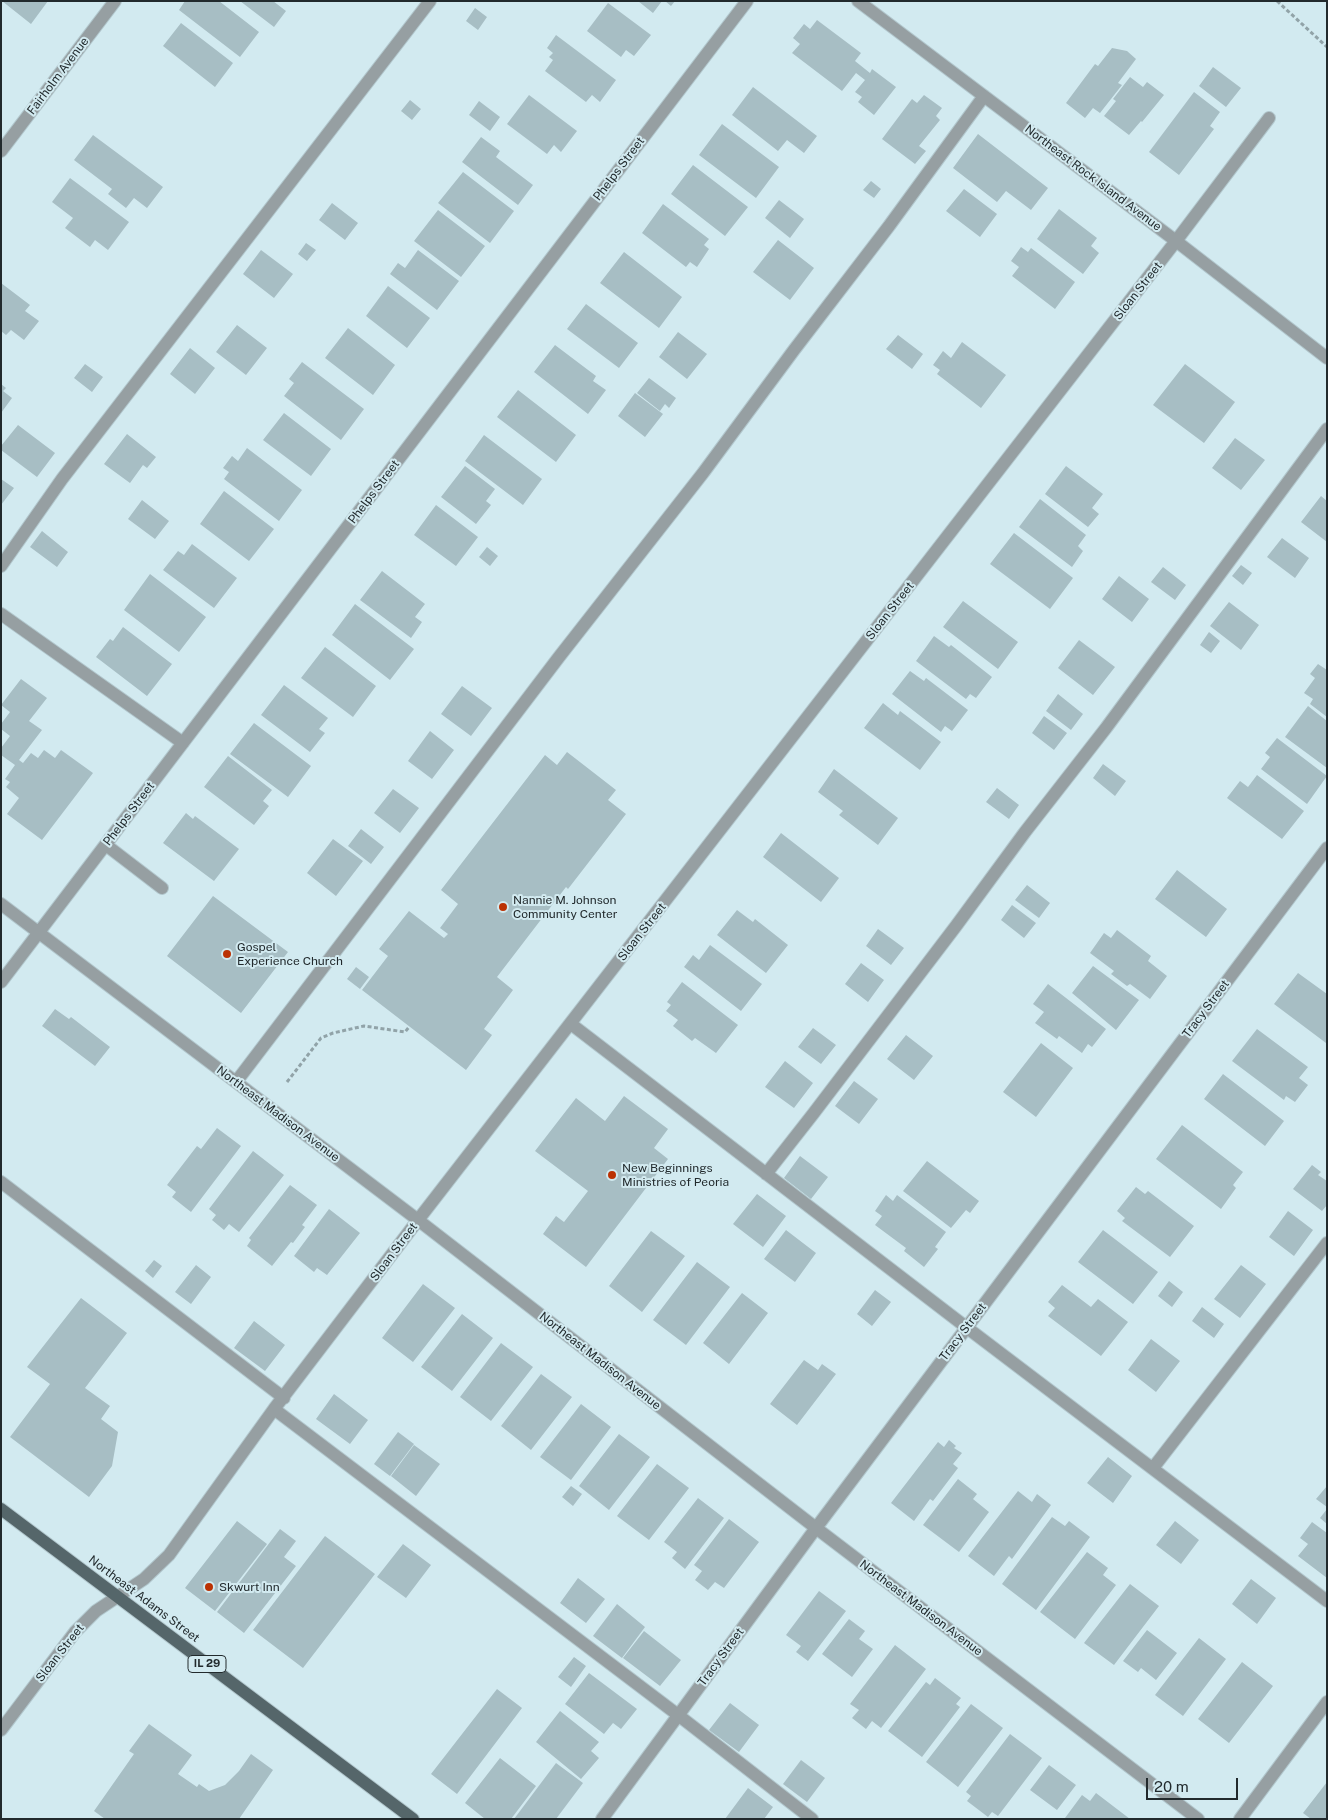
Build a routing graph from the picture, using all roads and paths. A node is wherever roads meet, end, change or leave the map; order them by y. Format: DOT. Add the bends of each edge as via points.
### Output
graph roads {
  1 [pos="114,1"];
  2 [pos="430,1"];
  3 [pos="747,1"];
  4 [pos="858,1"];
  5 [pos="1277,1"];
  6 [pos="1327,47"];
  7 [pos="984,96"];
  8 [pos="1269,118"];
  9 [pos="1,151"];
  10 [pos="1176,241"];
  11 [pos="1327,358"];
  12 [pos="1327,429"];
  13 [pos="1,566"];
  14 [pos="1,614"];
  15 [pos="183,743"];
  16 [pos="106,845"];
  17 [pos="1327,848"];
  18 [pos="162,888"];
  19 [pos="1,904"];
  20 [pos="39,932"];
  21 [pos="1,982"];
  22 [pos="571,1024"];
  23 [pos="409,1027"];
  24 [pos="236,1082"];
  25 [pos="287,1082"];
  26 [pos="766,1174"];
  27 [pos="1,1182"];
  28 [pos="418,1220"];
  29 [pos="1327,1243"];
  30 [pos="966,1327"];
  31 [pos="284,1398"];
  32 [pos="274,1409"];
  33 [pos="1153,1468"];
  34 [pos="1,1509"];
  35 [pos="816,1528"];
  36 [pos="118,1597"];
  37 [pos="1327,1601"];
  38 [pos="1327,1702"];
  39 [pos="678,1715"];
  40 [pos="1,1730"];
  41 [pos="413,1819"];
  42 [pos="602,1819"];
  43 [pos="812,1819"];
  44 [pos="1198,1819"];
  45 [pos="1240,1819"];
  1 -- 9 [label="street, Fairholm Avenue"];
  2 -- 13 [label="street" via="62,479"];
  3 -- 15 [label="street, Phelps Street"];
  4 -- 7 [label="street, Northeast Rock Island Avenue"];
  5 -- 6 [label="path"];
  7 -- 10 [label="street, Northeast Rock Island Avenue"];
  7 -- 24 [label="street" via="703,473"];
  8 -- 10 [label="street, Sloan Street"];
  10 -- 11 [label="street, Northeast Rock Island Avenue"];
  10 -- 22 [label="street, Sloan Street"];
  12 -- 26 [label="street" via="1106,728"];
  14 -- 15 [label="street"];
  15 -- 16 [label="street, Phelps Street"];
  16 -- 18 [label="street"];
  16 -- 20 [label="street, Phelps Street"];
  17 -- 30 [label="street, Tracy Street"];
  19 -- 20 [label="street, Northeast Madison Avenue"];
  20 -- 21 [label="street, Phelps Street"];
  20 -- 24 [label="street, Northeast Madison Avenue"];
  22 -- 26 [label="street"];
  22 -- 28 [label="street, Sloan Street"];
  23 -- 25 [label="path" via="405,1032 364,1026 321,1038"];
  24 -- 28 [label="street, Northeast Madison Avenue"];
  26 -- 30 [label="street"];
  27 -- 31 [label="street"];
  28 -- 31 [label="street, Sloan Street"];
  28 -- 35 [label="street, Northeast Madison Avenue"];
  29 -- 33 [label="street"];
  30 -- 33 [label="street"];
  30 -- 35 [label="street, Tracy Street"];
  31 -- 32 [label="street, Sloan Street"];
  32 -- 36 [label="street, Sloan Street" via="169,1555 144,1579"];
  32 -- 39 [label="street"];
  33 -- 37 [label="street"];
  34 -- 36 [label="main road, Northeast Adams Street / IL 29"];
  35 -- 39 [label="street, Tracy Street"];
  35 -- 44 [label="street, Northeast Madison Avenue"];
  36 -- 40 [label="street, Sloan Street" via="96,1611 75,1632"];
  36 -- 41 [label="main road, Northeast Adams Street / IL 29"];
  38 -- 45 [label="street"];
  39 -- 42 [label="street, Tracy Street"];
  39 -- 43 [label="street"];
}
